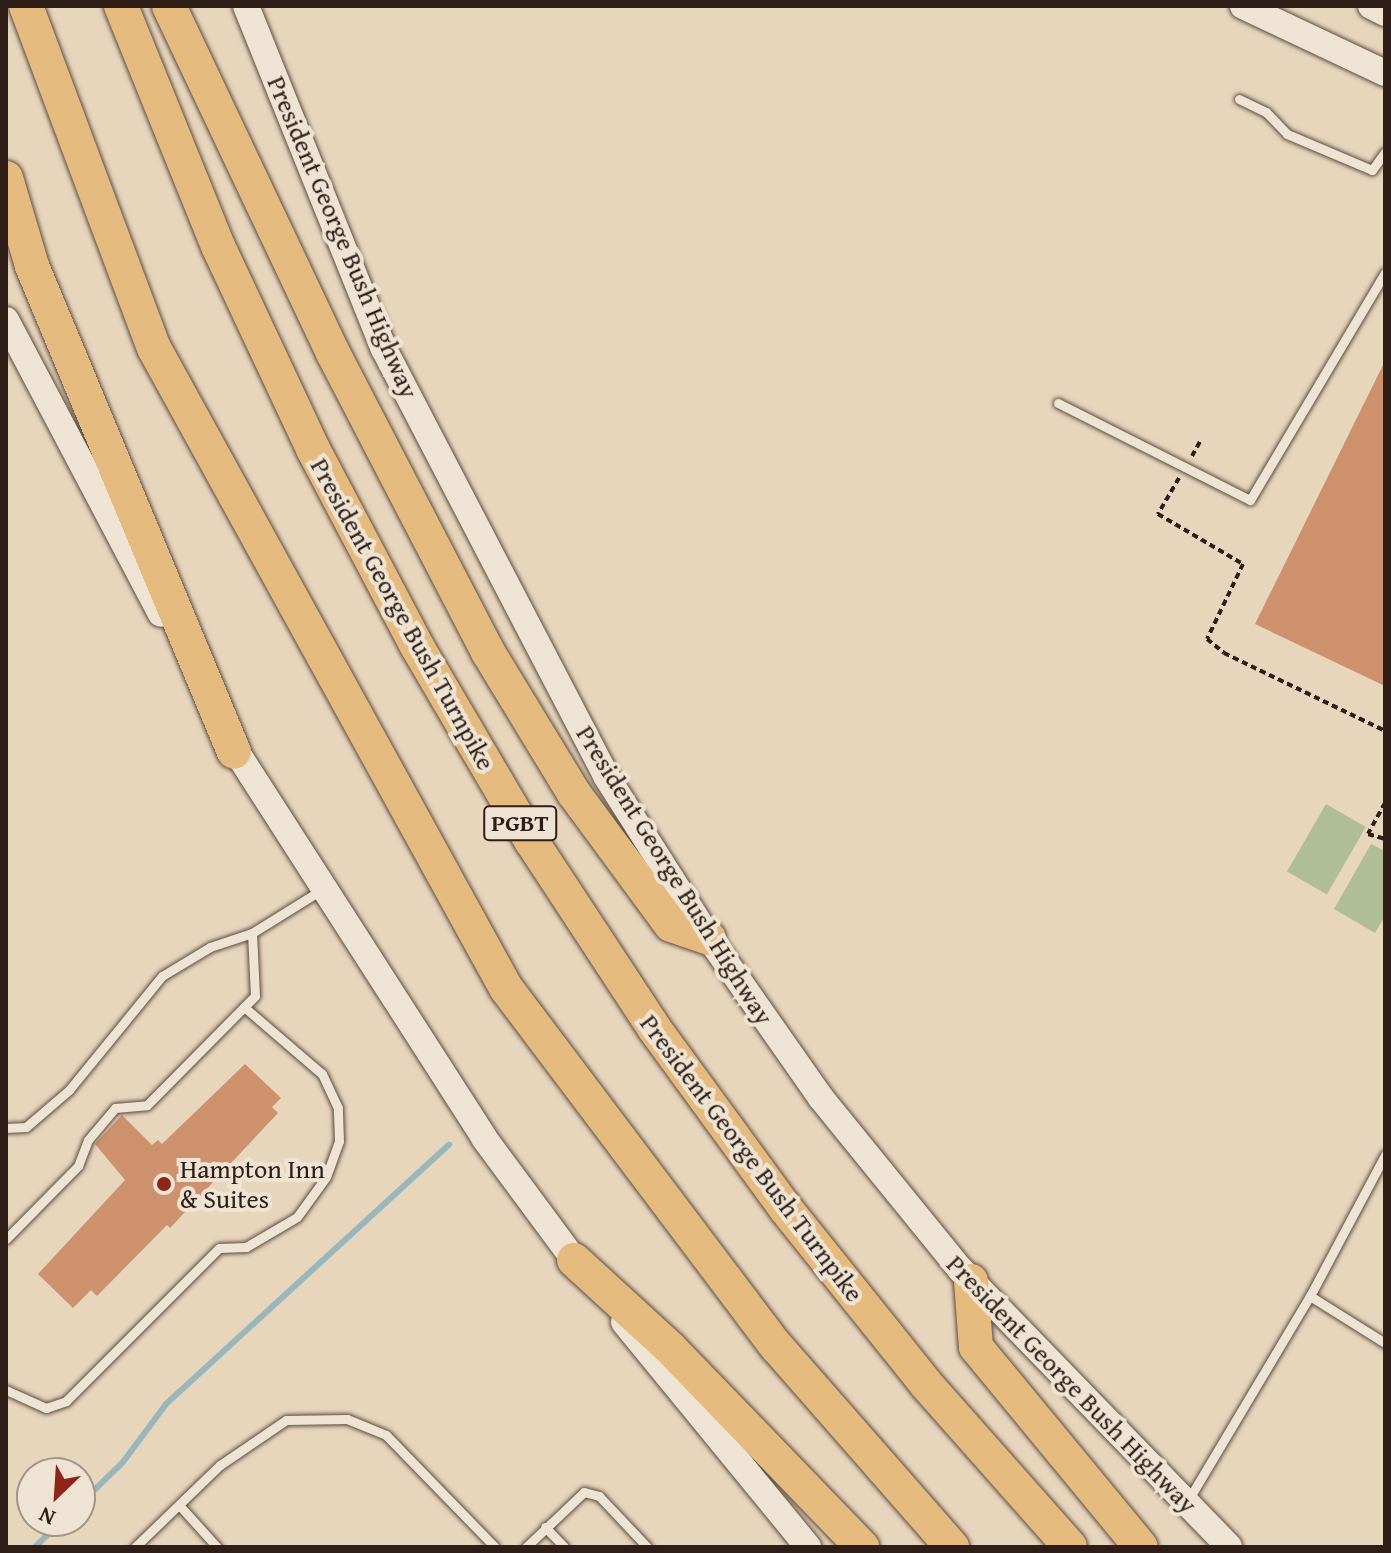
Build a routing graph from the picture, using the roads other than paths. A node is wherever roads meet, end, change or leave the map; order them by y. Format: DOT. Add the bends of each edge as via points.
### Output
graph roads {
  1 [pos="26,6"];
  2 [pos="121,6"];
  3 [pos="169,6"];
  4 [pos="246,6"];
  5 [pos="1243,6"];
  6 [pos="1371,6"];
  7 [pos="1385,13"];
  8 [pos="1385,73"];
  9 [pos="1239,99"];
  10 [pos="1385,152"];
  11 [pos="6,178"];
  12 [pos="1385,273"];
  13 [pos="6,320"];
  14 [pos="1058,403"];
  15 [pos="234,752"];
  16 [pos="324,888"];
  17 [pos="252,933"];
  18 [pos="709,938"];
  19 [pos="244,1007"];
  20 [pos="6,1128"];
  21 [pos="1385,1155"];
  22 [pos="6,1239"];
  23 [pos="574,1260"];
  24 [pos="971,1281"];
  25 [pos="1310,1296"];
  26 [pos="1385,1343"];
  27 [pos="6,1390"];
  28 [pos="1186,1504"];
  29 [pos="179,1505"];
  30 [pos="545,1527"];
  31 [pos="135,1547"];
  32 [pos="217,1547"];
  33 [pos="495,1547"];
  34 [pos="526,1547"];
  35 [pos="564,1547"];
  36 [pos="647,1547"];
  37 [pos="808,1547"];
  38 [pos="862,1547"];
  39 [pos="952,1547"];
  40 [pos="1070,1547"];
  41 [pos="1141,1547"];
  42 [pos="1229,1547"];
  1 -- 39 [label="highway" via="154,348 506,988 777,1347"];
  2 -- 40 [label="highway, President George Bush Turnpike / PGBT" via="212,233 306,436 425,661 532,842 654,1028 795,1221 926,1384"];
  3 -- 18 [label="highway" via="333,353 488,652 573,792 671,925"];
  4 -- 18 [label="main road, President George Bush Highway" via="384,349 606,776"];
  5 -- 8 [label="main road"];
  6 -- 7 [label="main road"];
  9 -- 10 [label="lane" via="1266,112 1287,134 1372,170"];
  11 -- 15 [label="highway" via="32,266"];
  12 -- 14 [label="lane" via="1250,500"];
  13 -- 15 [label="main road"];
  15 -- 16 [label="main road"];
  16 -- 17 [label="lane"];
  16 -- 23 [label="main road" via="484,1138"];
  17 -- 19 [label="lane" via="255,996"];
  17 -- 20 [label="lane" via="210,947 162,976 69,1090 26,1127"];
  18 -- 24 [label="main road, President George Bush Highway" via="828,1107"];
  19 -- 22 [label="lane" via="147,1105 115,1108 88,1140 78,1166"];
  19 -- 27 [label="lane" via="322,1074 338,1108 326,1177 297,1217 246,1247 219,1248 66,1401 46,1408"];
  21 -- 25 [label="lane"];
  23 -- 37 [label="main road"];
  23 -- 38 [label="highway" via="670,1348"];
  24 -- 28 [label="main road, President George Bush Highway"];
  24 -- 41 [label="highway" via="976,1347"];
  25 -- 26 [label="lane"];
  25 -- 28 [label="lane"];
  28 -- 42 [label="main road, President George Bush Highway"];
  29 -- 31 [label="lane"];
  29 -- 32 [label="lane"];
  29 -- 33 [label="lane" via="220,1465 286,1420 347,1419 386,1435"];
  30 -- 34 [label="lane"];
  30 -- 35 [label="lane"];
  30 -- 36 [label="lane" via="574,1496 592,1493"];
}
